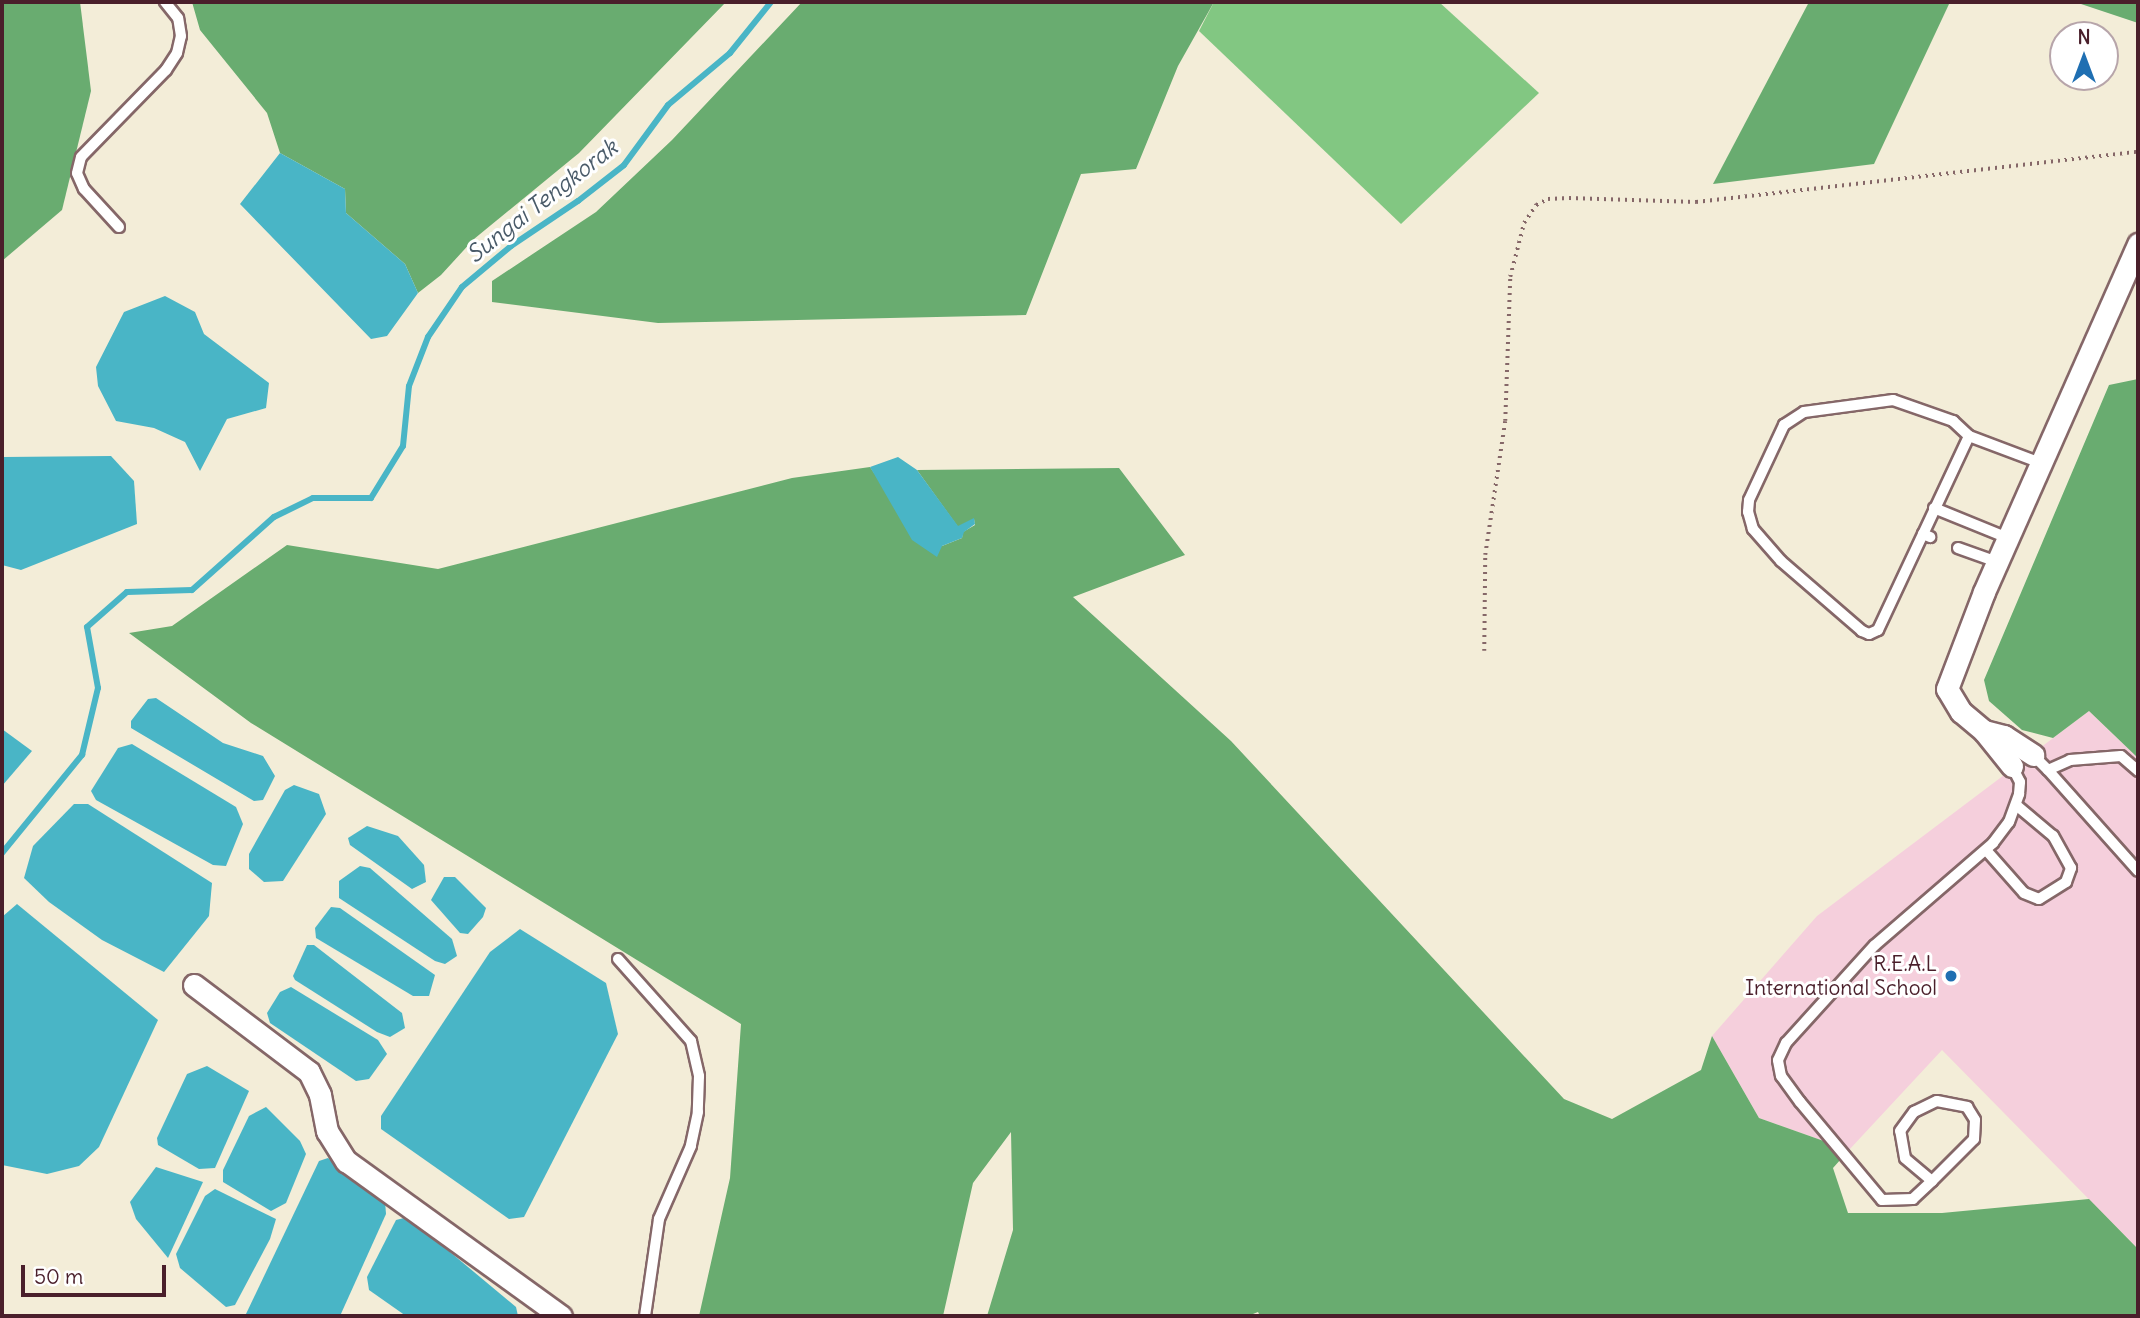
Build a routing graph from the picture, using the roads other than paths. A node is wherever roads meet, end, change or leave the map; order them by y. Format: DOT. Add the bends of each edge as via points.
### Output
graph roads {
  1 [pos="165,2"];
  2 [pos="118,228"];
  3 [pos="2138,244"];
  4 [pos="1969,436"];
  5 [pos="2041,463"];
  6 [pos="1934,508"];
  7 [pos="2008,538"];
  8 [pos="1958,548"];
  9 [pos="1997,562"];
  10 [pos="1984,731"];
  11 [pos="2040,762"];
  12 [pos="2012,766"];
  13 [pos="2138,771"];
  14 [pos="2016,805"];
  15 [pos="1986,850"];
  16 [pos="2138,871"];
  17 [pos="618,959"];
  18 [pos="194,985"];
  19 [pos="1932,1181"];
  20 [pos="552,1313"];
  21 [pos="645,1316"];
  1 -- 2 [label="lane" via="178,18 181,36 177,53 81,157 77,173 84,189"];
  3 -- 5 [label="street"];
  4 -- 5 [label="lane"];
  4 -- 6 [label="lane"];
  4 -- 6 [label="lane" via="1953,421 1893,401 1804,412 1784,425 1749,500 1748,512 1753,529 1781,561 1870,634 1878,630 1927,536"];
  5 -- 7 [label="street"];
  6 -- 7 [label="lane"];
  7 -- 9 [label="street"];
  8 -- 9 [label="lane"];
  9 -- 10 [label="street" via="1947,690 1961,712"];
  10 -- 11 [label="street" via="2004,736"];
  10 -- 12 [label="street"];
  11 -- 13 [label="lane" via="2121,756"];
  11 -- 16 [label="lane"];
  12 -- 14 [label="lane" via="2020,782"];
  14 -- 15 [label="lane" via="2009,822"];
  14 -- 15 [label="lane" via="2053,836 2071,868 2066,882 2039,899 2024,893"];
  15 -- 19 [label="lane" via="1875,945 1786,1043 1778,1059 1781,1076 1800,1102 1882,1200 1913,1199"];
  17 -- 21 [label="lane" via="691,1041 699,1076 691,1146 659,1219"];
  18 -- 20 [label="street" via="309,1072 320,1095 327,1131 346,1161"];
  19 -- 19 [label="lane" via="1974,1139 1975,1120 1967,1107 1937,1101 1914,1112 1900,1131 1905,1158"];
}
